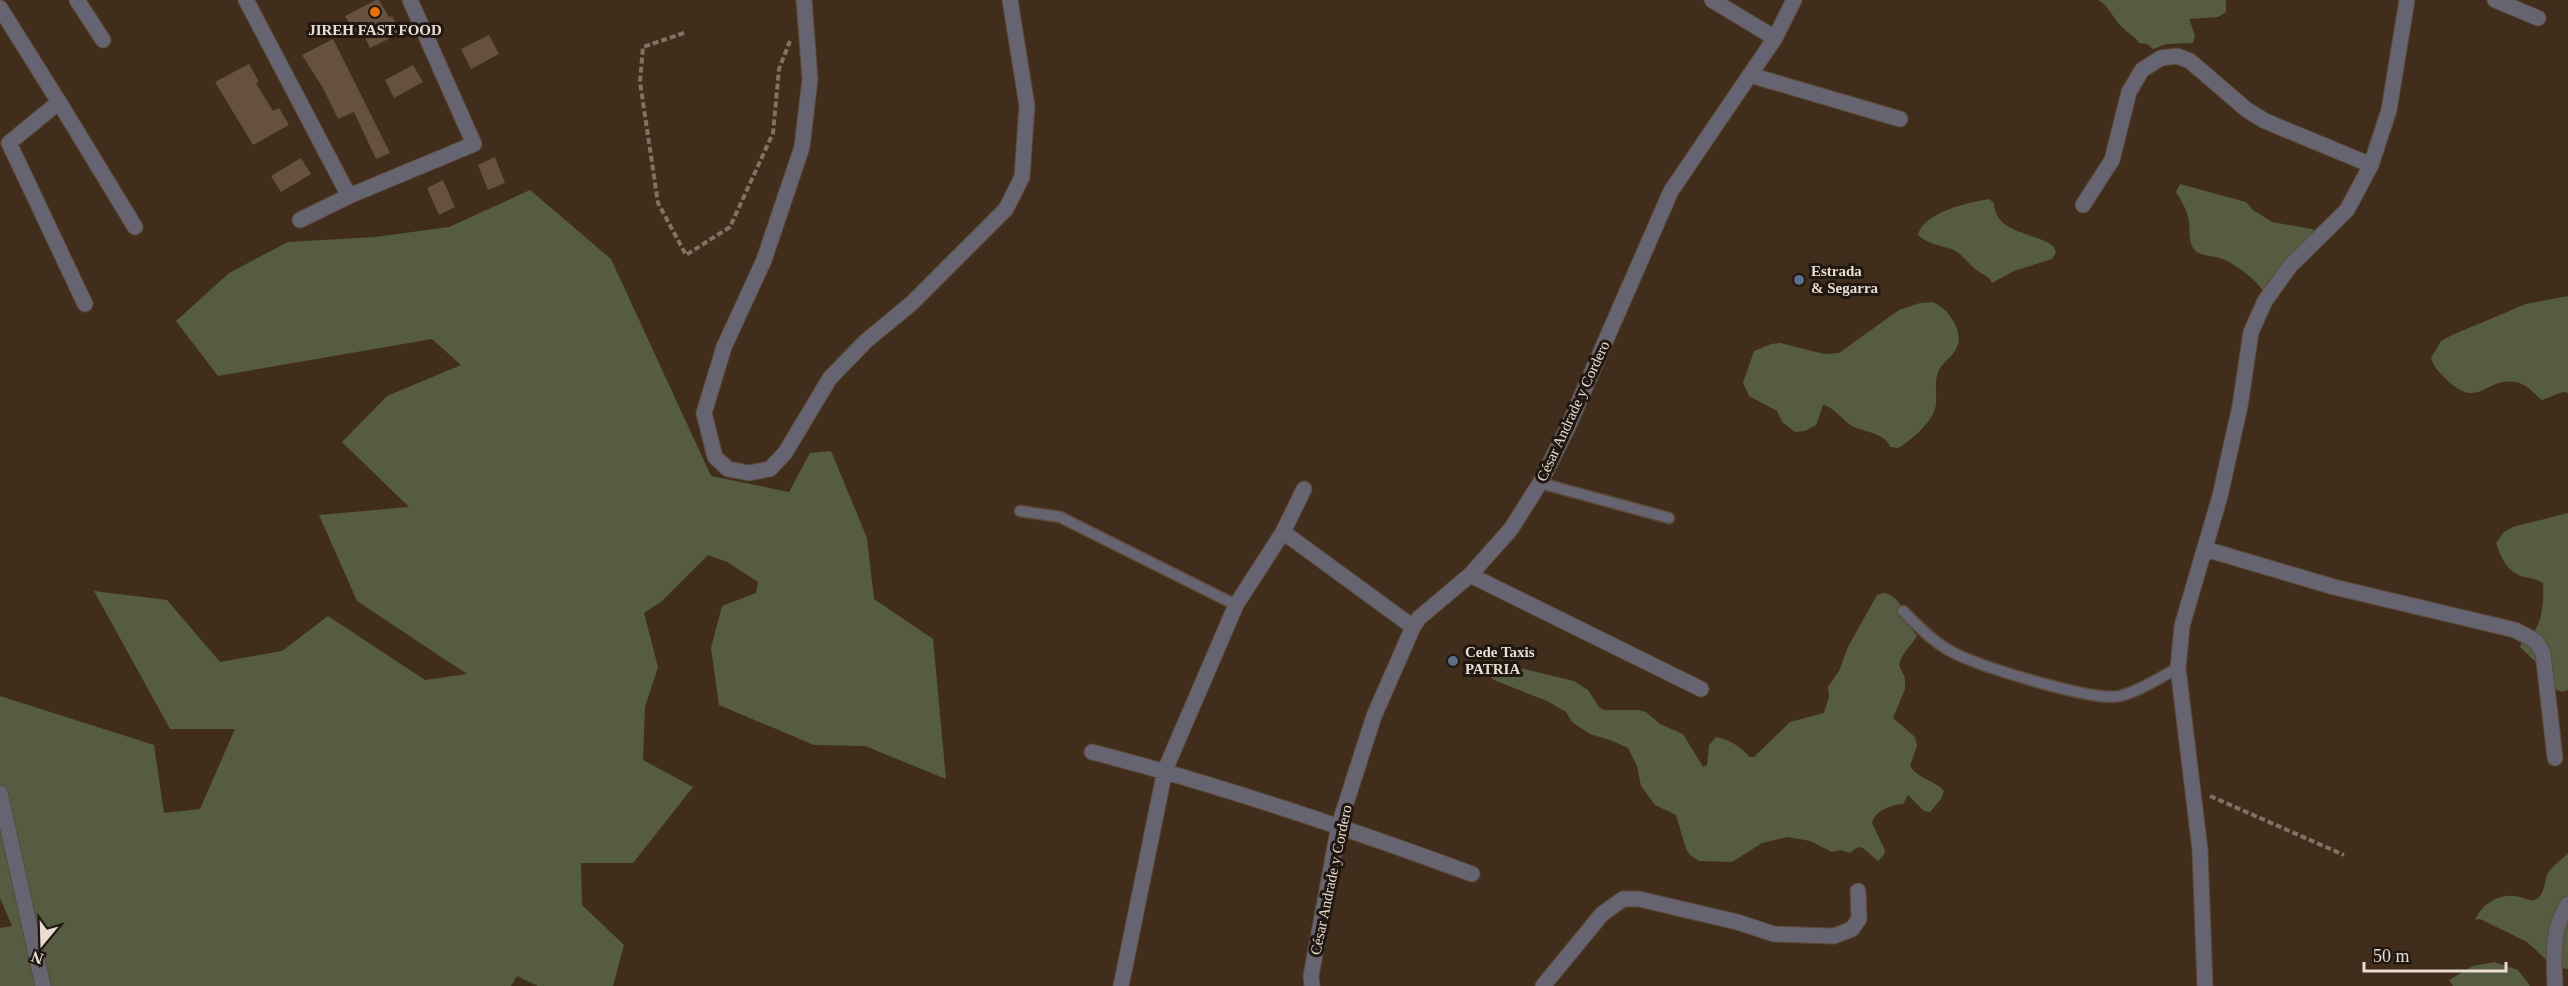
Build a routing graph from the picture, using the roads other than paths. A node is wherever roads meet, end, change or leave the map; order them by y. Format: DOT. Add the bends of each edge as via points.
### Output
graph roads {
  1 [pos="78,0"];
  2 [pos="246,0"];
  3 [pos="410,0"];
  4 [pos="804,0"];
  5 [pos="1010,0"];
  6 [pos="1712,0"];
  7 [pos="1794,0"];
  8 [pos="2407,0"];
  9 [pos="2495,0"];
  10 [pos="0,8"];
  11 [pos="2538,18"];
  12 [pos="1775,38"];
  13 [pos="103,40"];
  14 [pos="1750,75"];
  15 [pos="59,102"];
  16 [pos="1900,118"];
  17 [pos="2371,165"];
  18 [pos="349,196"];
  19 [pos="2083,205"];
  20 [pos="300,220"];
  21 [pos="135,227"];
  22 [pos="85,304"];
  23 [pos="1540,483"];
  24 [pos="1304,489"];
  25 [pos="1020,511"];
  26 [pos="1670,518"];
  27 [pos="1283,532"];
  28 [pos="2205,549"];
  29 [pos="1470,575"];
  30 [pos="1236,605"];
  31 [pos="1903,611"];
  32 [pos="1413,627"];
  33 [pos="2178,668"];
  34 [pos="1701,689"];
  35 [pos="1092,752"];
  36 [pos="2555,758"];
  37 [pos="1165,770"];
  38 [pos="0,794"];
  39 [pos="1339,825"];
  40 [pos="1472,874"];
  41 [pos="1858,891"];
  42 [pos="2568,904"];
  43 [pos="43,986"];
  44 [pos="1121,986"];
  45 [pos="1312,986"];
  46 [pos="1543,986"];
  47 [pos="2205,986"];
  48 [pos="2555,986"];
  1 -- 13 [label="street"];
  2 -- 18 [label="street"];
  3 -- 18 [label="street" via="474,144"];
  4 -- 5 [label="street" via="810,79 802,147 764,260 724,347 704,413 715,457 728,469 749,473 770,469 785,453 830,378 1006,209 1022,177 1027,106"];
  6 -- 12 [label="street"];
  7 -- 12 [label="street, César Andrade y Cordero"];
  8 -- 17 [label="street" via="2389,110"];
  9 -- 11 [label="street"];
  10 -- 15 [label="street"];
  12 -- 14 [label="street, César Andrade y Cordero"];
  14 -- 16 [label="street"];
  14 -- 23 [label="street, César Andrade y Cordero" via="1671,191"];
  15 -- 21 [label="street"];
  15 -- 22 [label="street" via="9,143"];
  17 -- 19 [label="street" via="2265,121 2190,61 2177,56 2161,58 2142,70 2129,92 2112,160"];
  17 -- 28 [label="street" via="2347,210 2290,266 2265,301 2251,332 2240,406"];
  18 -- 20 [label="street"];
  23 -- 26 [label="lane"];
  23 -- 29 [label="street, César Andrade y Cordero" via="1511,529"];
  24 -- 27 [label="street"];
  25 -- 30 [label="lane" via="1060,517"];
  27 -- 30 [label="street"];
  27 -- 32 [label="street"];
  28 -- 33 [label="street" via="2182,626"];
  28 -- 36 [label="street" via="2334,587 2515,630 2536,641 2543,653"];
  29 -- 32 [label="street, César Andrade y Cordero"];
  29 -- 34 [label="street"];
  30 -- 37 [label="street"];
  31 -- 33 [label="lane" via="1929,637 1956,654 2034,681 2095,695 2118,697"];
  32 -- 39 [label="street, César Andrade y Cordero" via="1374,716"];
  33 -- 47 [label="street" via="2200,850"];
  35 -- 37 [label="street"];
  37 -- 39 [label="street"];
  37 -- 44 [label="street"];
  38 -- 43 [label="street"];
  39 -- 40 [label="street"];
  39 -- 45 [label="street, César Andrade y Cordero"];
  41 -- 46 [label="street" via="1859,919 1852,929 1834,936 1774,934 1639,899 1623,899 1602,914"];
  42 -- 48 [label="street" via="2557,925 2553,952"];
}
